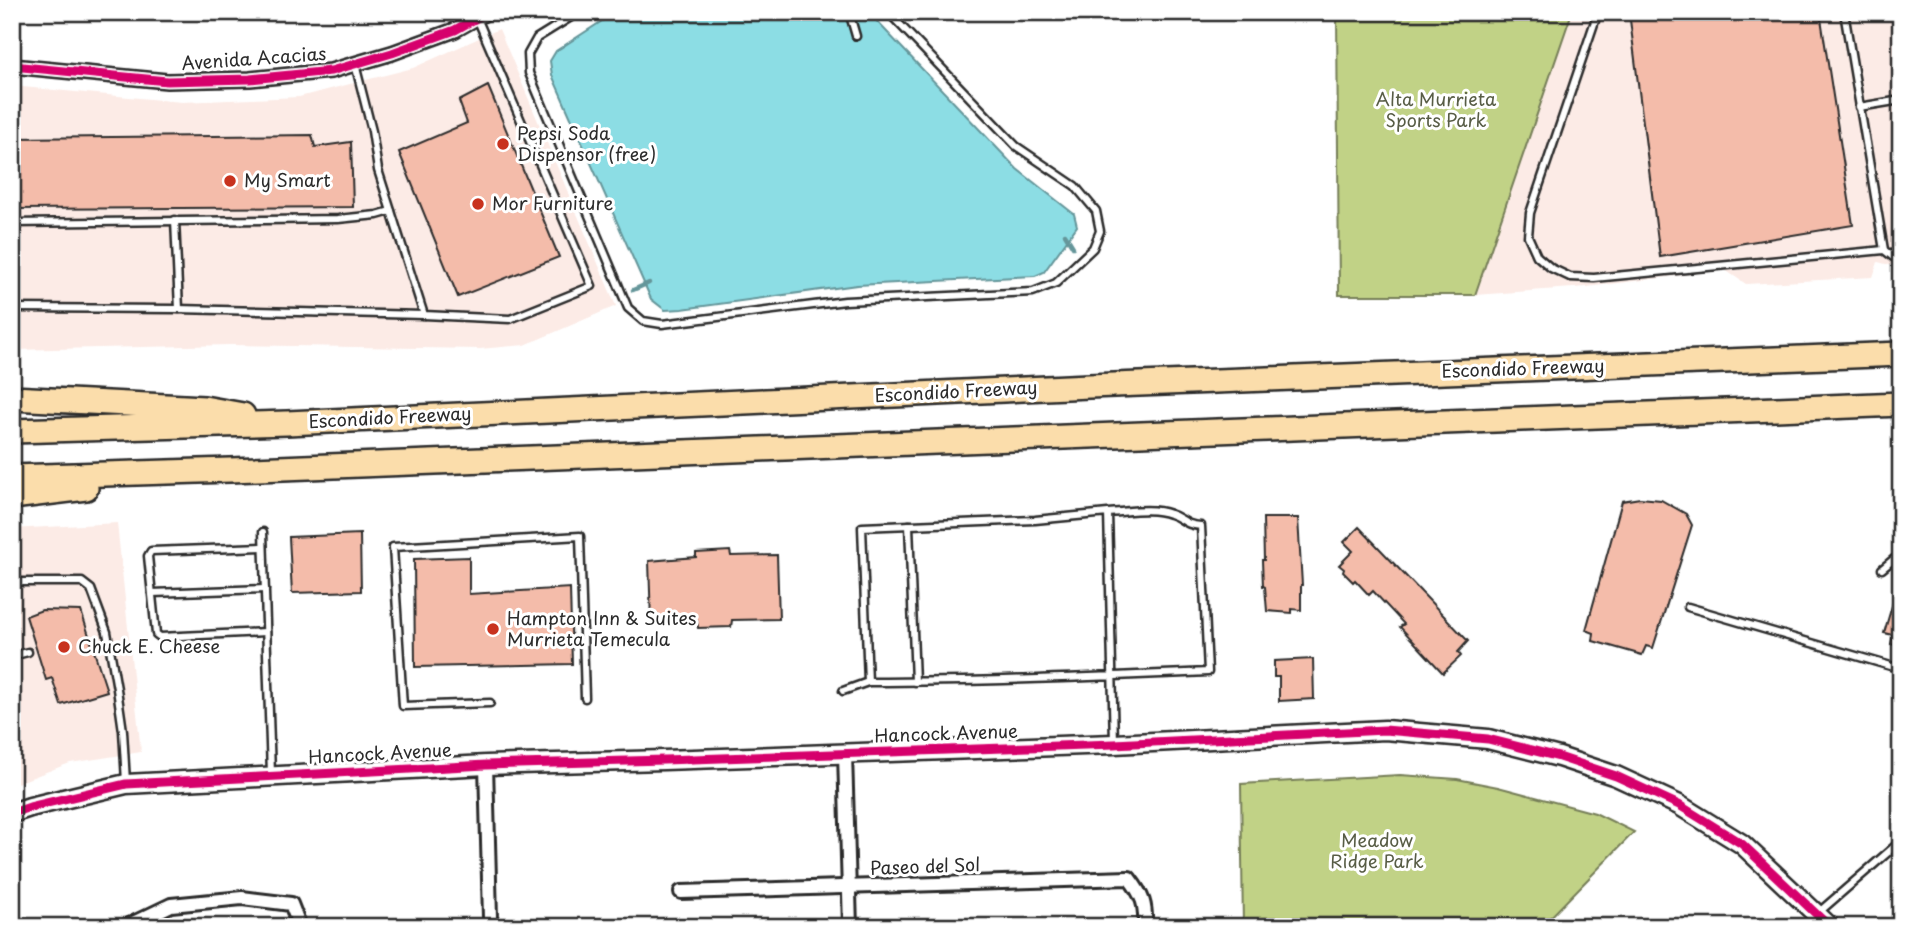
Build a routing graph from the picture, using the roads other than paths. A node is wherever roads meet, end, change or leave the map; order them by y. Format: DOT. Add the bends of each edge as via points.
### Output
graph roads {
  1 [pos="560,12"];
  2 [pos="579,12"];
  3 [pos="849,12"];
  4 [pos="887,12"];
  5 [pos="1598,12"];
  6 [pos="1844,12"];
  7 [pos="482,15"];
  8 [pos="565,21"];
  9 [pos="856,36"];
  10 [pos="355,64"];
  11 [pos="12,66"];
  12 [pos="1901,100"];
  13 [pos="1859,107"];
  14 [pos="391,211"];
  15 [pos="175,220"];
  16 [pos="12,223"];
  17 [pos="1884,250"];
  18 [pos="1901,259"];
  19 [pos="12,308"];
  20 [pos="179,309"];
  21 [pos="424,316"];
  22 [pos="1901,354"];
  23 [pos="12,398"];
  24 [pos="1901,404"];
  25 [pos="287,422"];
  26 [pos="12,431"];
  27 [pos="230,470"];
  28 [pos="12,477"];
  29 [pos="12,496"];
  30 [pos="1108,513"];
  31 [pos="909,525"];
  32 [pos="263,533"];
  33 [pos="263,547"];
  34 [pos="1901,556"];
  35 [pos="1882,569"];
  36 [pos="12,582"];
  37 [pos="265,589"];
  38 [pos="152,593"];
  39 [pos="1688,607"];
  40 [pos="266,632"];
  41 [pos="28,652"];
  42 [pos="12,656"];
  43 [pos="1901,669"];
  44 [pos="1112,676"];
  45 [pos="868,682"];
  46 [pos="915,682"];
  47 [pos="843,691"];
  48 [pos="585,698"];
  49 [pos="490,703"];
  50 [pos="1114,744"];
  51 [pos="845,754"];
  52 [pos="486,765"];
  53 [pos="271,776"];
  54 [pos="126,783"];
  55 [pos="12,813"];
  56 [pos="1901,841"];
  57 [pos="849,887"];
  58 [pos="681,892"];
  59 [pos="1816,914"];
  60 [pos="125,927"];
  61 [pos="300,927"];
  62 [pos="493,927"];
  63 [pos="850,927"];
  64 [pos="1145,927"];
  65 [pos="1830,927"];
  1 -- 8 [label="lane"];
  2 -- 8 [label="lane"];
  3 -- 9 [label="lane"];
  4 -- 8 [label="lane" via="1016,146 1075,186 1096,211 1100,231 1093,248 1056,283 1032,292 845,301 662,324 643,321 628,308 529,73 528,54 537,38"];
  5 -- 17 [label="lane" via="1530,213 1528,236 1536,256 1570,277 1594,278"];
  6 -- 13 [label="lane"];
  7 -- 10 [label="street, Avenida Acacias" via="455,30"];
  7 -- 21 [label="lane" via="592,286 510,319"];
  10 -- 11 [label="street, Avenida Acacias" via="331,71 250,79 167,80"];
  10 -- 14 [label="lane" via="377,170"];
  12 -- 13 [label="lane"];
  13 -- 17 [label="lane"];
  14 -- 15 [label="lane" via="338,219"];
  14 -- 21 [label="lane"];
  15 -- 16 [label="lane"];
  15 -- 20 [label="lane"];
  17 -- 18 [label="lane"];
  19 -- 20 [label="lane"];
  20 -- 21 [label="lane"];
  22 -- 25 [label="highway, Escondido Freeway"];
  23 -- 25 [label="highway" via="204,408"];
  24 -- 27 [label="highway"];
  25 -- 26 [label="highway, Escondido Freeway"];
  27 -- 28 [label="highway"];
  27 -- 29 [label="highway"];
  30 -- 31 [label="lane"];
  30 -- 44 [label="lane"];
  30 -- 44 [label="lane" via="1155,510 1200,526 1208,672"];
  31 -- 45 [label="lane" via="862,527"];
  31 -- 46 [label="lane"];
  32 -- 33 [label="lane"];
  33 -- 37 [label="lane"];
  33 -- 38 [label="lane" via="151,551"];
  34 -- 35 [label="lane"];
  36 -- 54 [label="lane" via="82,582 91,589 107,632 123,731"];
  37 -- 38 [label="lane"];
  37 -- 40 [label="lane"];
  38 -- 40 [label="lane" via="160,637"];
  39 -- 43 [label="lane"];
  40 -- 53 [label="lane"];
  41 -- 42 [label="lane"];
  44 -- 46 [label="lane"];
  44 -- 50 [label="lane"];
  45 -- 46 [label="lane"];
  45 -- 47 [label="lane"];
  48 -- 49 [label="lane" via="580,536 393,547 403,706"];
  50 -- 51 [label="main road, Hancock Avenue"];
  50 -- 59 [label="main road, Hancock Avenue" via="1385,730 1488,739 1616,776 1679,804 1742,844"];
  51 -- 52 [label="main road, Hancock Avenue"];
  51 -- 57 [label="street"];
  52 -- 53 [label="main road, Hancock Avenue"];
  52 -- 62 [label="street"];
  53 -- 54 [label="main road, Hancock Avenue"];
  54 -- 55 [label="main road, Hancock Avenue"];
  56 -- 59 [label="lane"];
  57 -- 58 [label="street, Paseo del Sol"];
  57 -- 63 [label="street"];
  57 -- 64 [label="street, Paseo del Sol" via="1129,878 1142,895"];
  59 -- 65 [label="main road, Hancock Avenue"];
  60 -- 61 [label="street" via="171,905 242,898 291,904"];
}
